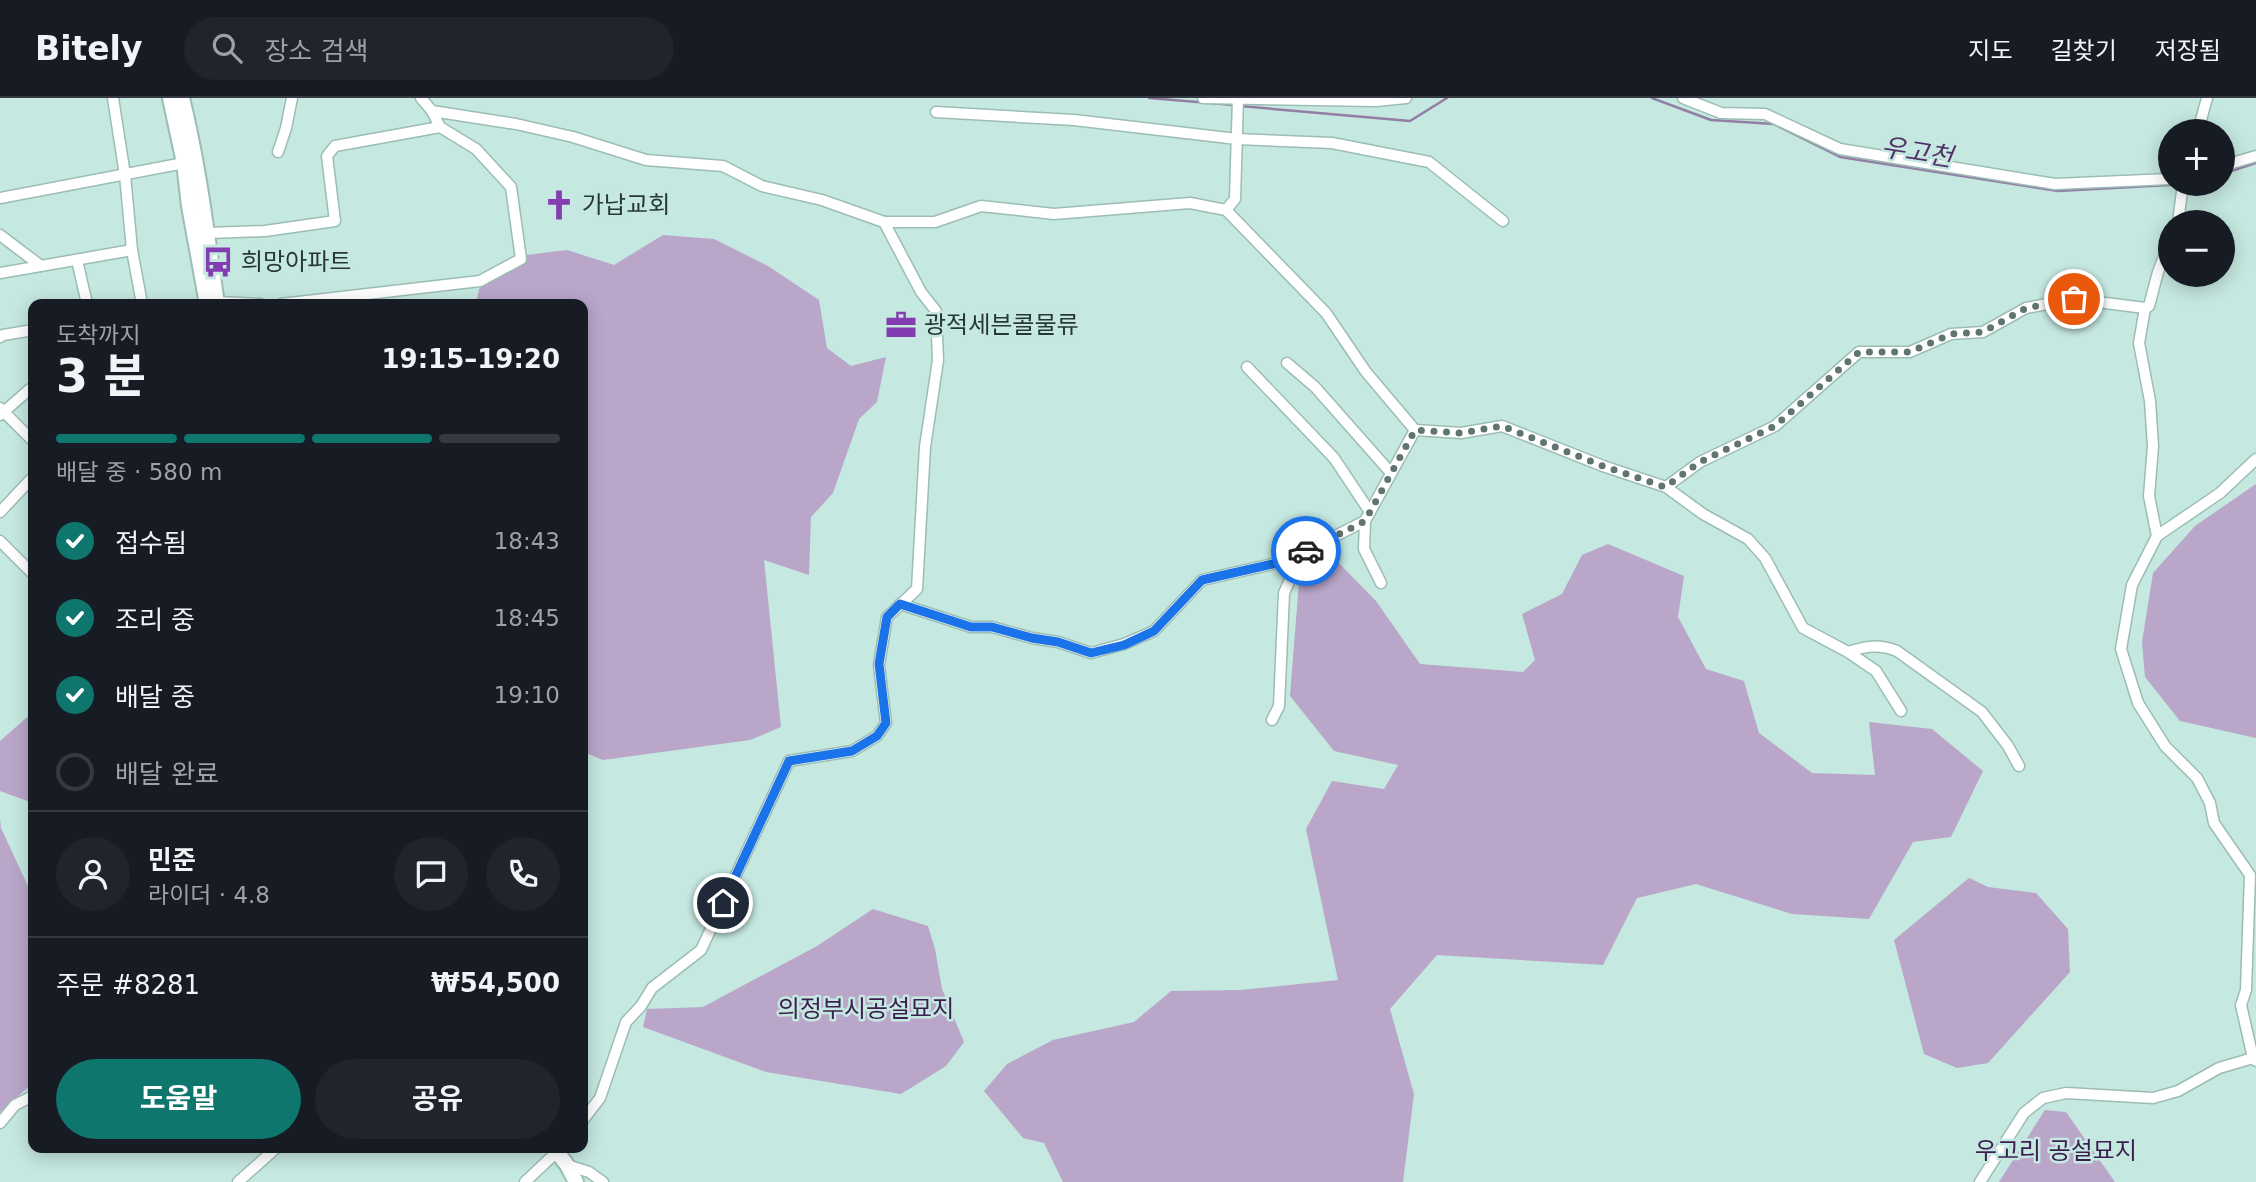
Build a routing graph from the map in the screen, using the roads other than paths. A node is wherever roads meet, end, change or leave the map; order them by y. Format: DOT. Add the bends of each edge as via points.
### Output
graph roads {
  1 [pos="113,98"];
  2 [pos="170,98"];
  3 [pos="182,98"];
  4 [pos="292,98"];
  5 [pos="421,98"];
  6 [pos="1203,98"];
  7 [pos="1406,98"];
  8 [pos="1683,98"];
  9 [pos="2207,98"];
  10 [pos="1235,100"];
  11 [pos="432,111"];
  12 [pos="936,113"];
  13 [pos="2201,119"];
  14 [pos="440,127"];
  15 [pos="1237,137"];
  16 [pos="278,152"];
  17 [pos="2256,156"];
  18 [pos="2235,162"];
  19 [pos="184,163"];
  20 [pos="125,175"];
  21 [pos="2158,180"];
  22 [pos="0,198"];
  23 [pos="1226,210"];
  24 [pos="1503,220"];
  25 [pos="884,222"];
  26 [pos="208,233"];
  27 [pos="0,235"];
  28 [pos="132,250"];
  29 [pos="77,260"];
  30 [pos="41,266"];
  31 [pos="2158,272"];
  32 [pos="0,273"];
  33 [pos="86,299"];
  34 [pos="141,299"];
  35 [pos="213,299"];
  36 [pos="214,299"];
  37 [pos="324,299"];
  38 [pos="2145,308"];
  39 [pos="28,331"];
  40 [pos="0,337"];
  41 [pos="1287,363"];
  42 [pos="1247,367"];
  43 [pos="28,391"];
  44 [pos="1,412"];
  45 [pos="1415,430"];
  46 [pos="28,436"];
  47 [pos="2256,459"];
  48 [pos="1391,473"];
  49 [pos="28,482"];
  50 [pos="1665,487"];
  51 [pos="0,512"];
  52 [pos="1367,516"];
  53 [pos="2157,536"];
  54 [pos="0,541"];
  55 [pos="1302,553"];
  56 [pos="28,569"];
  57 [pos="1381,583"];
  58 [pos="900,604"];
  59 [pos="1848,652"];
  60 [pos="1901,711"];
  61 [pos="1272,720"];
  62 [pos="2019,766"];
  63 [pos="2254,1059"];
  64 [pos="28,1098"];
  65 [pos="588,1114"];
  66 [pos="0,1123"];
  67 [pos="270,1153"];
  68 [pos="554,1153"];
  69 [pos="560,1153"];
  70 [pos="567,1164"];
  71 [pos="238,1182"];
  72 [pos="525,1182"];
  73 [pos="576,1182"];
  74 [pos="603,1182"];
  75 [pos="1980,1182"];
  1 -- 20 [label="street"];
  2 -- 19 [label="main road"];
  3 -- 26 [label="main road"];
  4 -- 16 [label="street"];
  5 -- 11 [label="street"];
  6 -- 10 [label="street"];
  7 -- 10 [label="street" via="1376,102"];
  8 -- 21 [label="street" via="1721,113 1765,114 1840,149 2055,184"];
  9 -- 13 [label="street"];
  10 -- 15 [label="street"];
  11 -- 14 [label="street"];
  11 -- 25 [label="street" via="539,129 646,160 723,166 762,186 822,200"];
  12 -- 15 [label="street" via="1074,120"];
  14 -- 26 [label="street" via="335,146 327,156 335,222"];
  14 -- 37 [label="street" via="476,149 511,187 521,259 480,281"];
  15 -- 23 [label="street" via="1235,199"];
  15 -- 24 [label="street" via="1332,143 1429,162"];
  17 -- 18 [label="street"];
  19 -- 20 [label="street"];
  19 -- 35 [label="main road"];
  20 -- 22 [label="street"];
  20 -- 28 [label="street"];
  23 -- 25 [label="street" via="1190,203 1054,214 981,206 935,222"];
  23 -- 45 [label="street" via="1326,313 1366,372"];
  25 -- 58 [label="street" via="920,292 936,311 938,360 925,447 916,589"];
  26 -- 36 [label="main road"];
  27 -- 30 [label="street"];
  28 -- 29 [label="street"];
  28 -- 34 [label="street"];
  29 -- 30 [label="street"];
  29 -- 33 [label="street"];
  30 -- 32 [label="street"];
  31 -- 38 [label="street"];
  38 -- 50 [label="street" via="2074,299 2026,308 1983,332 1951,334 1910,352 1859,352 1775,426 1700,462"];
  38 -- 53 [label="street" via="2138,343 2150,401 2149,496"];
  39 -- 40 [label="street"];
  41 -- 48 [label="street" via="1315,387"];
  42 -- 52 [label="street" via="1334,458"];
  43 -- 44 [label="street"];
  44 -- 46 [label="street"];
  45 -- 48 [label="street"];
  45 -- 50 [label="street" via="1461,433 1502,426"];
  47 -- 53 [label="street" via="2220,492"];
  48 -- 52 [label="street"];
  49 -- 51 [label="street"];
  50 -- 59 [label="street" via="1748,539 1765,558 1803,628"];
  52 -- 55 [label="street"];
  52 -- 57 [label="street" via="1364,548"];
  53 -- 63 [label="street" via="2132,585 2121,649 2138,704 2165,746 2197,778 2214,823 2250,875 2246,990 2241,1005"];
  54 -- 56 [label="street"];
  55 -- 58 [label="street" via="1286,561 1202,580 1154,631 1091,653 992,627 971,627"];
  55 -- 61 [label="street" via="1284,593 1279,706"];
  58 -- 65 [label="street" via="887,617 879,664 886,723 877,736 852,751 789,761 701,950 652,988 626,1022 600,1098"];
  59 -- 60 [label="street" via="1876,671"];
  59 -- 62 [label="street" via="1882,645 1917,664 1982,712"];
  63 -- 75 [label="street" via="2219,1068 2178,1091 2153,1098 2066,1093 2043,1098 2024,1113"];
  64 -- 66 [label="street" via="15,1105"];
  67 -- 71 [label="street"];
  68 -- 72 [label="street"];
  69 -- 70 [label="main road"];
  70 -- 73 [label="main road"];
  70 -- 74 [label="street"];
}
